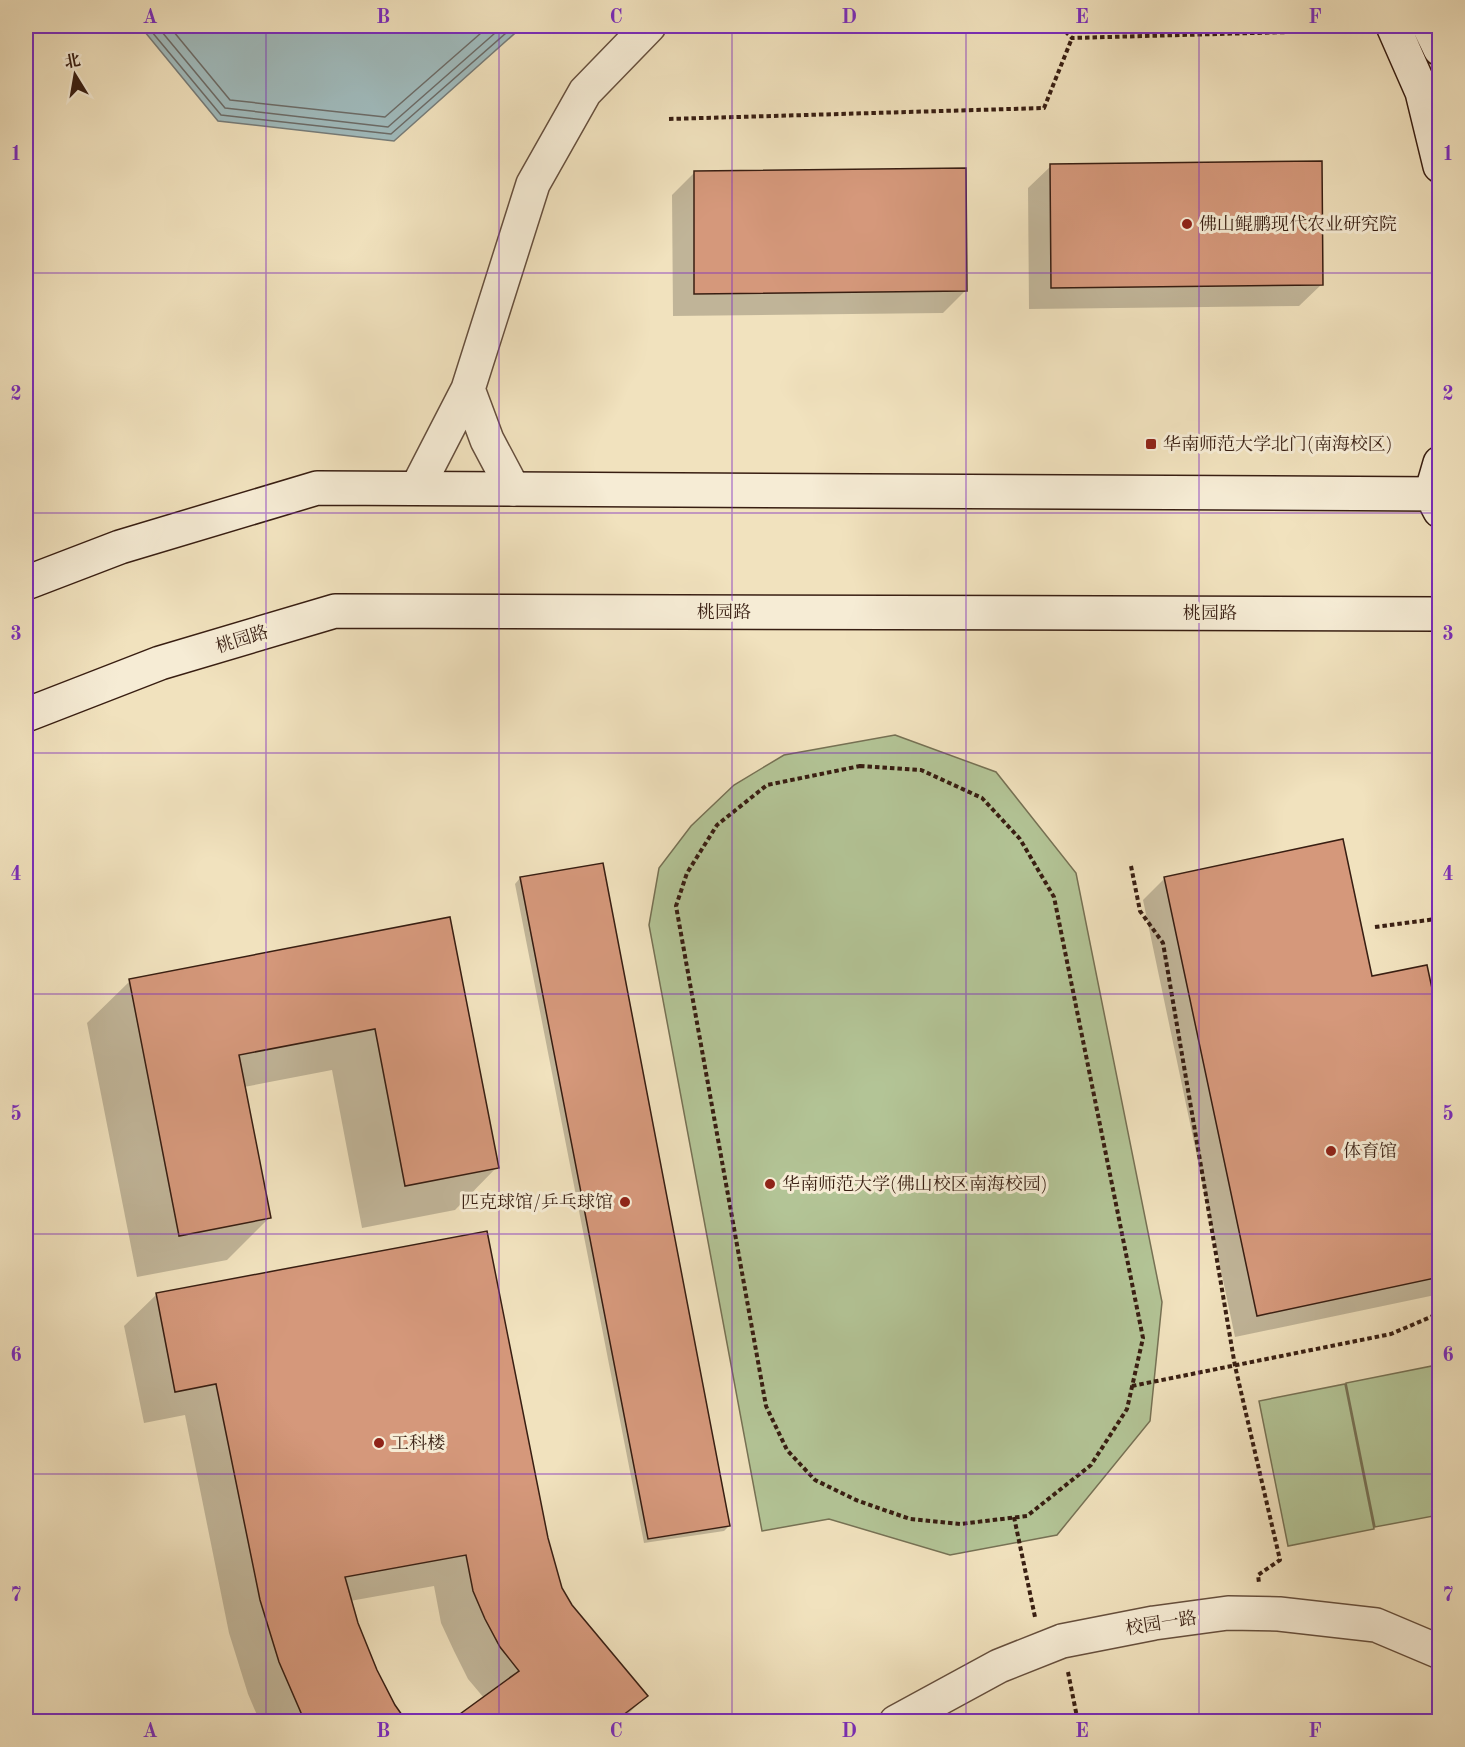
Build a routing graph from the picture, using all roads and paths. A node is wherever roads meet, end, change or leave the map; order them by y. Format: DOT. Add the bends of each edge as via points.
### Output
graph roads {
  1 [pos="649,26"];
  2 [pos="1060,26"];
  3 [pos="1429,26"];
  4 [pos="1394,27"];
  5 [pos="1072,38"];
  6 [pos="1440,49"];
  7 [pos="669,119"];
  8 [pos="1440,166"];
  9 [pos="468,389"];
  10 [pos="1440,463"];
  11 [pos="417,489"];
  12 [pos="513,489"];
  13 [pos="1437,499"];
  14 [pos="26,584"];
  15 [pos="1440,614"];
  16 [pos="26,715"];
  17 [pos="1131,866"];
  18 [pos="1375,927"];
  19 [pos="1440,936"];
  20 [pos="1440,1313"];
  21 [pos="1235,1366"];
  22 [pos="1132,1386"];
  23 [pos="1014,1517"];
  24 [pos="1262,1614"];
  25 [pos="1062,1641"];
  26 [pos="1440,1652"];
  27 [pos="896,1722"];
  28 [pos="1078,1722"];
  1 -- 9 [label="main road" via="585,92 533,184"];
  2 -- 5 [label="path"];
  3 -- 6 [label="main road"];
  4 -- 5 [label="path"];
  4 -- 8 [label="main road" via="1422,92"];
  5 -- 7 [label="path" via="1044,108"];
  9 -- 11 [label="main road"];
  9 -- 12 [label="main road" via="487,440"];
  10 -- 13 [label="main road"];
  11 -- 12 [label="main road"];
  11 -- 14 [label="main road" via="317,488 120,547"];
  12 -- 13 [label="main road"];
  15 -- 16 [label="main road, 桃园路" via="335,611 160,663"];
  17 -- 21 [label="path" via="1140,911 1163,943"];
  18 -- 19 [label="path" via="1436,919"];
  20 -- 21 [label="path" via="1391,1334"];
  21 -- 22 [label="path"];
  21 -- 24 [label="path" via="1280,1560 1258,1575"];
  22 -- 23 [label="path" via="1127,1409 1091,1465 1026,1516"];
  22 -- 23 [label="path" via="1143,1338 1054,897 1020,838 982,798 921,770 860,766 766,785 717,825 687,873 676,906 766,1406 787,1450 815,1480 856,1500 910,1519 960,1524"];
  23 -- 25 [label="path" via="1034,1617"];
  24 -- 25 [label="main road, 校园一路" via="1228,1613"];
  24 -- 26 [label="main road, 校园一路" via="1376,1625"];
  25 -- 27 [label="main road, 校园一路" via="999,1666"];
  25 -- 28 [label="path"];
}
